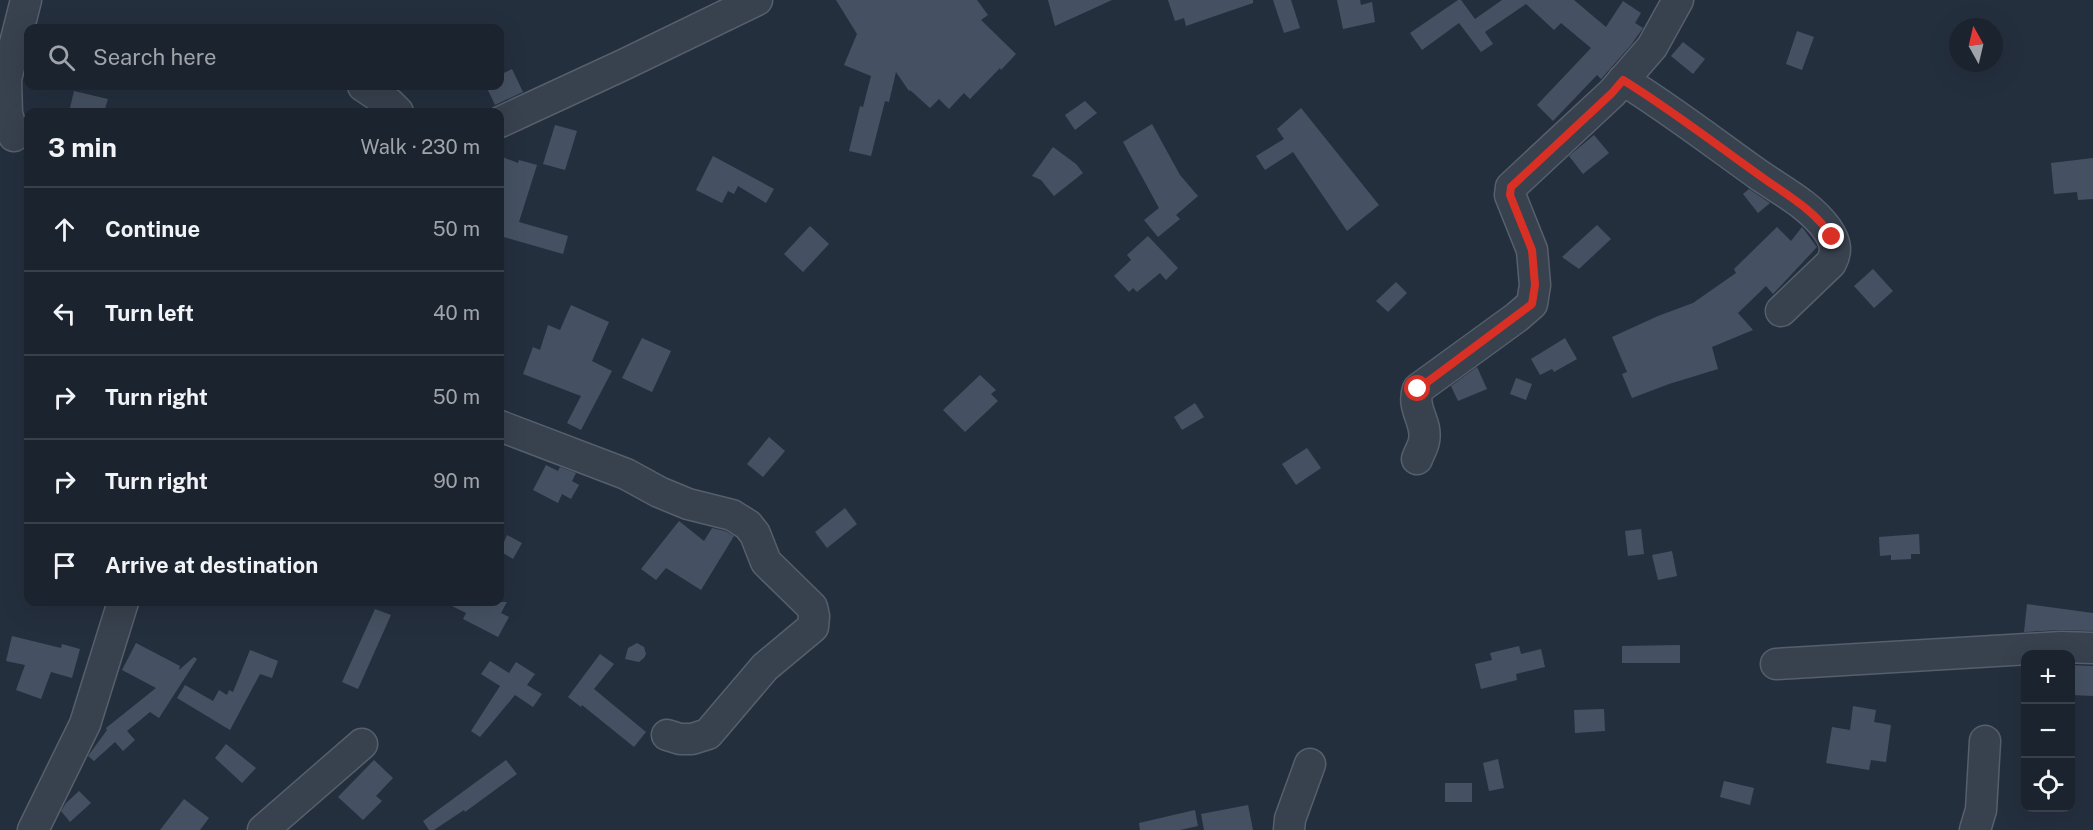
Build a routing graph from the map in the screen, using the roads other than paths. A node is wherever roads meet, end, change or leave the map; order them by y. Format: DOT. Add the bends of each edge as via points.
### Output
graph roads {
  1 [pos="21,0"];
  2 [pos="757,0"];
  3 [pos="1678,0"];
  4 [pos="1623,80"];
  5 [pos="369,90"];
  6 [pos="394,108"];
  7 [pos="504,120"];
  8 [pos="14,138"];
  9 [pos="1781,310"];
  10 [pos="504,428"];
  11 [pos="1417,459"];
  12 [pos="122,606"];
  13 [pos="2093,648"];
  14 [pos="1776,664"];
  15 [pos="666,735"];
  16 [pos="1985,741"];
  17 [pos="362,744"];
  18 [pos="1310,764"];
  19 [pos="33,830"];
  20 [pos="262,830"];
  21 [pos="1289,830"];
  22 [pos="1975,830"];
  1 -- 8 [label="street" via="6,79 7,114"];
  2 -- 7 [label="street"];
  3 -- 4 [label="street" via="1652,47"];
  4 -- 9 [label="street" via="1800,202 1826,227 1836,254"];
  4 -- 11 [label="street" via="1511,187 1510,195 1532,250 1532,304 1418,389 1416,407 1424,440"];
  5 -- 6 [label="street"];
  10 -- 15 [label="street" via="626,474 688,504 732,515 748,525 766,562 812,607 813,627 765,667 708,734 692,739"];
  12 -- 19 [label="street" via="85,724"];
  13 -- 14 [label="street"];
  16 -- 22 [label="street" via="1981,810"];
  17 -- 20 [label="street"];
  18 -- 21 [label="street"];
}
